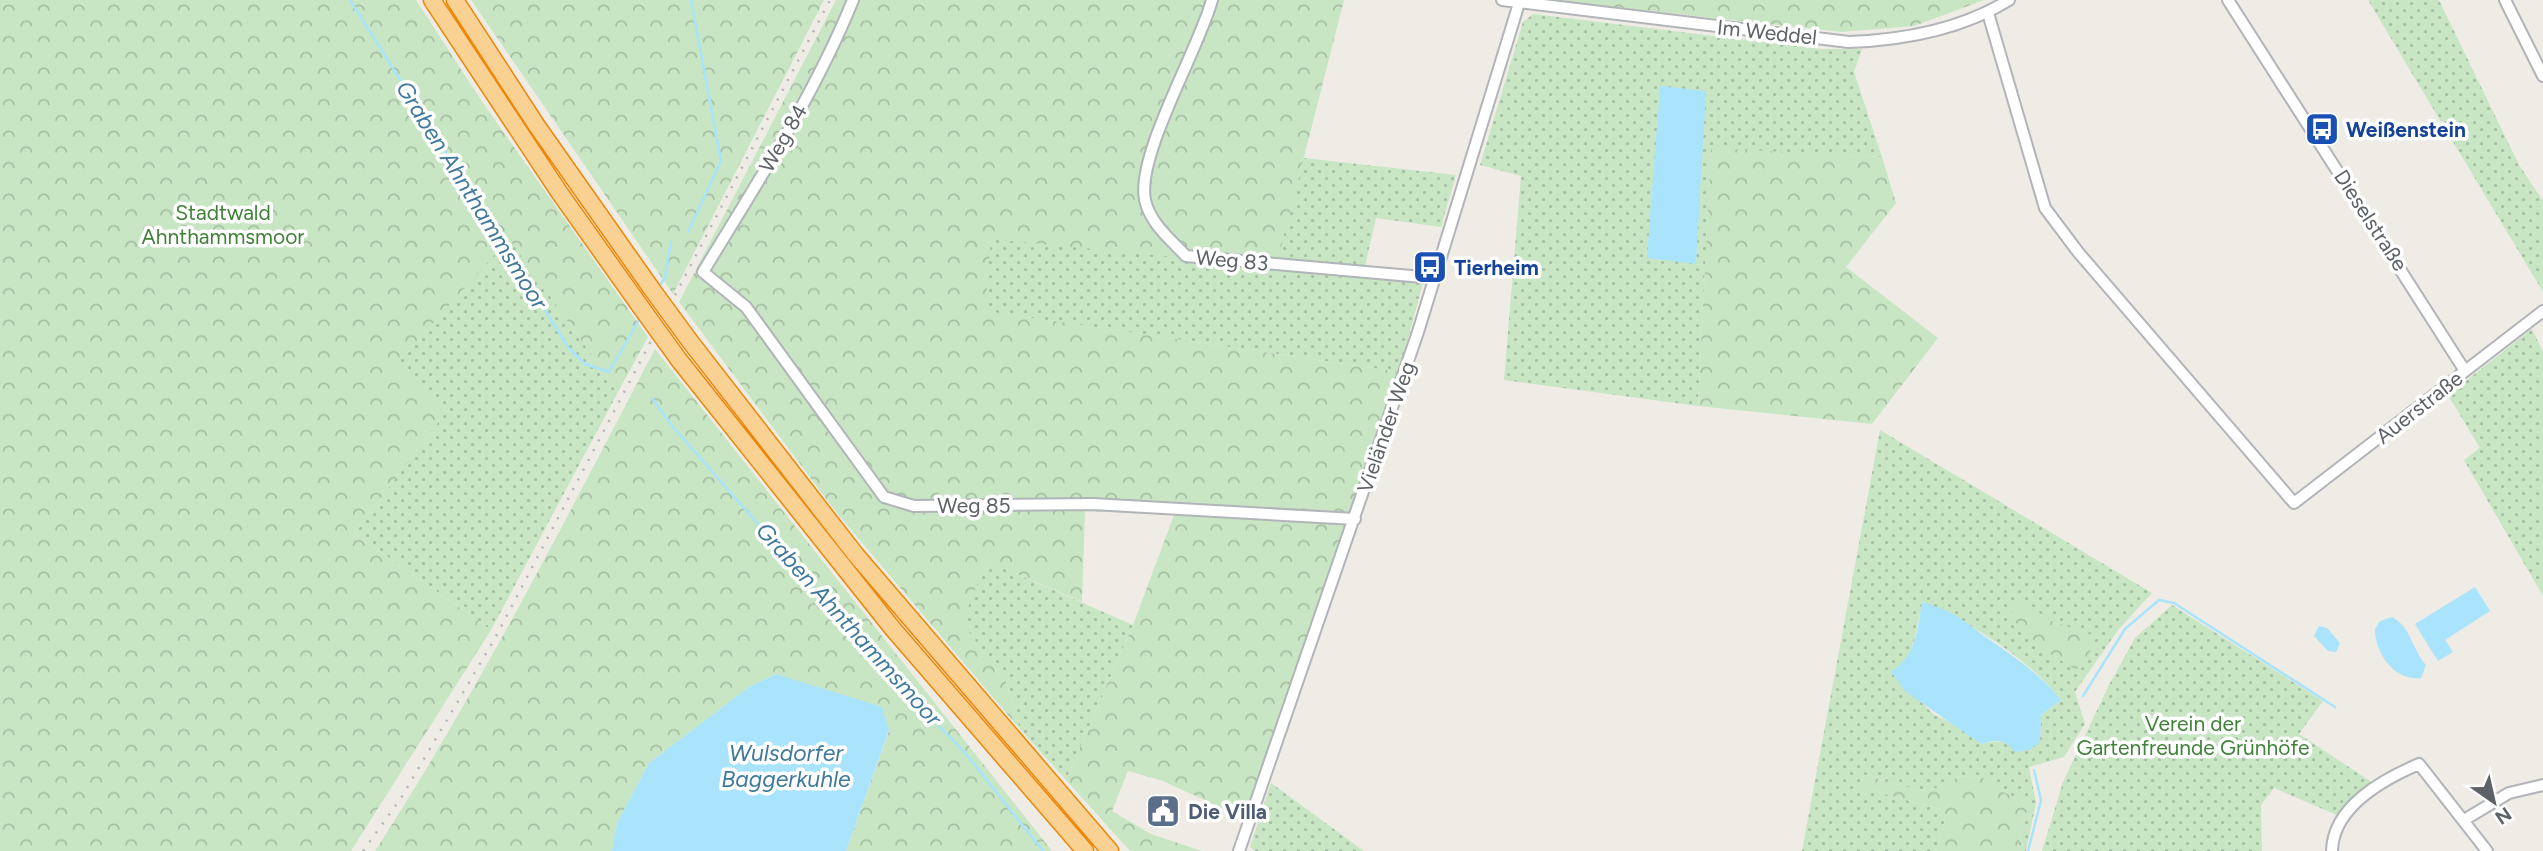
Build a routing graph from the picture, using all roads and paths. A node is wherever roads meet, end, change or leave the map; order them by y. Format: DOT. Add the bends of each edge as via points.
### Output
graph roads {
  1 [pos="432,0"];
  2 [pos="455,0"];
  3 [pos="853,0"];
  4 [pos="1212,0"];
  5 [pos="1502,0"];
  6 [pos="2009,0"];
  7 [pos="2228,0"];
  8 [pos="2505,0"];
  9 [pos="1520,1"];
  10 [pos="1988,13"];
  11 [pos="2543,76"];
  12 [pos="703,272"];
  13 [pos="1434,278"];
  14 [pos="2543,311"];
  15 [pos="2465,371"];
  16 [pos="1355,519"];
  17 [pos="2543,785"];
  18 [pos="2464,820"];
  19 [pos="1085,851"];
  20 [pos="1110,851"];
  21 [pos="1239,851"];
  22 [pos="2332,851"];
  23 [pos="2487,851"];
  1 -- 19 [label="highway, bridge" via="559,192 679,360 893,629"];
  2 -- 20 [label="highway, bridge" via="537,126 689,340 856,555"];
  3 -- 12 [label="street, Weg 84" via="786,135"];
  4 -- 13 [label="street, Weg 83" via="1147,168 1144,199 1154,224 1186,256"];
  5 -- 9 [label="street, Im Weddel"];
  6 -- 10 [label="street, Im Weddel"];
  7 -- 15 [label="street, Dieselstraße"];
  8 -- 11 [label="street"];
  9 -- 10 [label="street, Im Weddel" via="1849,42 1882,40 1963,23"];
  9 -- 13 [label="street, Vieländer Weg"];
  10 -- 15 [label="street, Auerstraße" via="2045,208 2294,503"];
  12 -- 16 [label="street, Weg 85" via="746,307 884,497 914,506 1093,504"];
  13 -- 16 [label="street, Vieländer Weg"];
  14 -- 15 [label="street, Auerstraße"];
  16 -- 21 [label="street, Vieländer Weg"];
  17 -- 18 [label="street" via="2509,793"];
  18 -- 22 [label="street" via="2419,764 2375,786 2357,802 2338,827"];
  18 -- 23 [label="street"];
}
